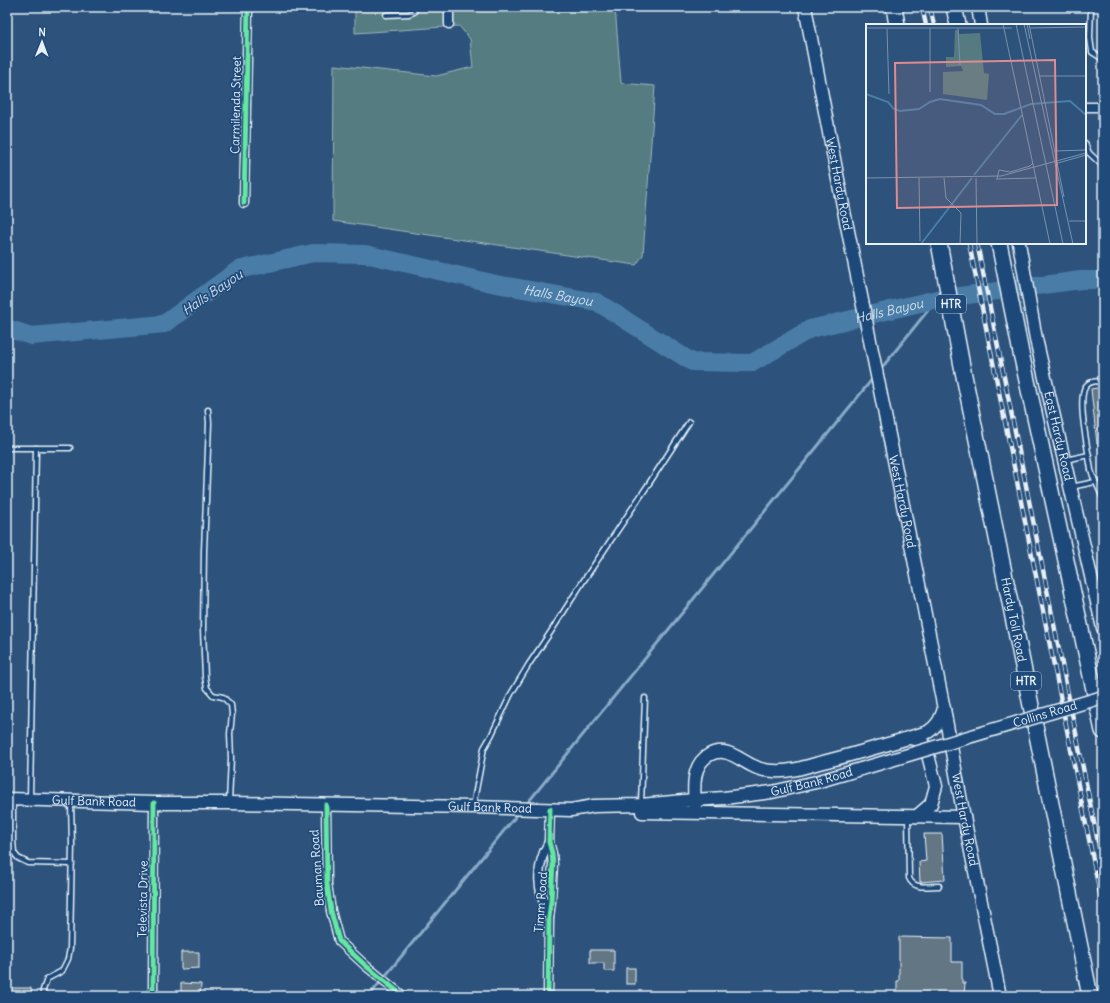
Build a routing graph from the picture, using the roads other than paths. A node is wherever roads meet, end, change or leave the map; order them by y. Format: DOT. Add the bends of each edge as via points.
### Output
graph roads {
  1 [pos="248,7"];
  2 [pos="416,7"];
  3 [pos="449,7"];
  4 [pos="806,7"];
  5 [pos="894,7"];
  6 [pos="954,7"];
  7 [pos="959,7"];
  8 [pos="978,7"];
  9 [pos="1091,7"];
  10 [pos="386,15"];
  11 [pos="449,24"];
  12 [pos="897,24"];
  13 [pos="958,24"];
  14 [pos="961,24"];
  15 [pos="981,24"];
  16 [pos="1103,59"];
  17 [pos="1086,107"];
  18 [pos="1103,107"];
  19 [pos="1086,146"];
  20 [pos="1103,166"];
  21 [pos="244,203"];
  22 [pos="940,244"];
  23 [pos="999,244"];
  24 [pos="1018,244"];
  25 [pos="1103,381"];
  26 [pos="208,410"];
  27 [pos="689,422"];
  28 [pos="7,448"];
  29 [pos="36,448"];
  30 [pos="70,448"];
  31 [pos="1089,455"];
  32 [pos="1064,460"];
  33 [pos="1096,482"];
  34 [pos="1070,487"];
  35 [pos="1103,498"];
  36 [pos="1103,628"];
  37 [pos="1103,697"];
  38 [pos="645,698"];
  39 [pos="944,709"];
  40 [pos="987,731"];
  41 [pos="1103,731"];
  42 [pos="910,738"];
  43 [pos="10,799"];
  44 [pos="30,799"];
  45 [pos="71,800"];
  46 [pos="694,800"];
  47 [pos="154,803"];
  48 [pos="228,803"];
  49 [pos="326,805"];
  50 [pos="641,805"];
  51 [pos="473,807"];
  52 [pos="546,809"];
  53 [pos="571,810"];
  54 [pos="695,813"];
  55 [pos="913,816"];
  56 [pos="964,817"];
  57 [pos="549,842"];
  58 [pos="72,864"];
  59 [pos="939,886"];
  60 [pos="549,918"];
  61 [pos="42,996"];
  62 [pos="152,996"];
  63 [pos="403,996"];
  64 [pos="548,996"];
  65 [pos="1000,996"];
  66 [pos="1090,996"];
  1 -- 21 [label="street, Carmilenda Street"];
  2 -- 10 [label="lane" via="414,12 409,14"];
  3 -- 11 [label="street"];
  4 -- 39 [label="main road, West Hardy Road" via="844,211"];
  5 -- 12 [label="highway"];
  6 -- 13 [label="highway"];
  7 -- 14 [label="highway"];
  8 -- 15 [label="main road"];
  9 -- 16 [label="lane" via="1092,52"];
  17 -- 18 [label="street"];
  19 -- 20 [label="lane" via="1089,153"];
  22 -- 66 [label="highway, Hardy Toll Road / HTR" via="962,366"];
  23 -- 41 [label="highway"];
  24 -- 32 [label="main road, East Hardy Road" via="1036,339"];
  25 -- 31 [label="lane" via="1091,382 1084,389 1082,411"];
  26 -- 48 [label="lane" via="203,630 205,677 207,688 213,695 231,705"];
  27 -- 51 [label="lane" via="529,664 512,694 484,748"];
  28 -- 29 [label="lane"];
  29 -- 30 [label="lane"];
  29 -- 44 [label="lane"];
  31 -- 32 [label="lane"];
  31 -- 33 [label="lane"];
  32 -- 34 [label="main road, East Hardy Road"];
  33 -- 34 [label="lane"];
  33 -- 35 [label="lane"];
  34 -- 36 [label="main road, East Hardy Road"];
  37 -- 40 [label="main road, Collins Road, bridge"];
  38 -- 50 [label="lane"];
  39 -- 42 [label="main road" via="936,727"];
  39 -- 56 [label="main road, West Hardy Road"];
  40 -- 46 [label="main road, Gulf Bank Road, bridge" via="816,782 772,792"];
  42 -- 46 [label="main road" via="786,771 752,766 728,752 710,754 698,766 694,782"];
  42 -- 55 [label="main road" via="920,740 926,747 936,786 931,804"];
  43 -- 44 [label="main road, Gulf Bank Road"];
  43 -- 58 [label="lane" via="14,853 18,858 28,863"];
  44 -- 45 [label="main road, Gulf Bank Road"];
  45 -- 47 [label="main road, Gulf Bank Road"];
  45 -- 58 [label="lane"];
  46 -- 50 [label="main road, Gulf Bank Road"];
  46 -- 54 [label="main road"];
  47 -- 48 [label="main road, Gulf Bank Road"];
  47 -- 62 [label="street, Televista Drive"];
  48 -- 49 [label="main road, Gulf Bank Road"];
  49 -- 51 [label="main road, Gulf Bank Road"];
  49 -- 63 [label="street, Bauman Road" via="327,884 339,941"];
  50 -- 53 [label="main road, Gulf Bank Road" via="594,806"];
  51 -- 52 [label="main road, Gulf Bank Road"];
  52 -- 53 [label="main road, Gulf Bank Road"];
  52 -- 57 [label="street, Timm Road"];
  53 -- 54 [label="main road"];
  54 -- 55 [label="main road"];
  55 -- 56 [label="main road"];
  55 -- 59 [label="lane" via="909,878 916,886"];
  56 -- 65 [label="main road, West Hardy Road"];
  57 -- 60 [label="street, Timm Road" via="553,864"];
  57 -- 60 [label="street, Timm Road" via="540,863 539,884"];
  58 -- 61 [label="lane" via="68,959 62,971 47,979"];
  60 -- 64 [label="street, Timm Road"];
}
